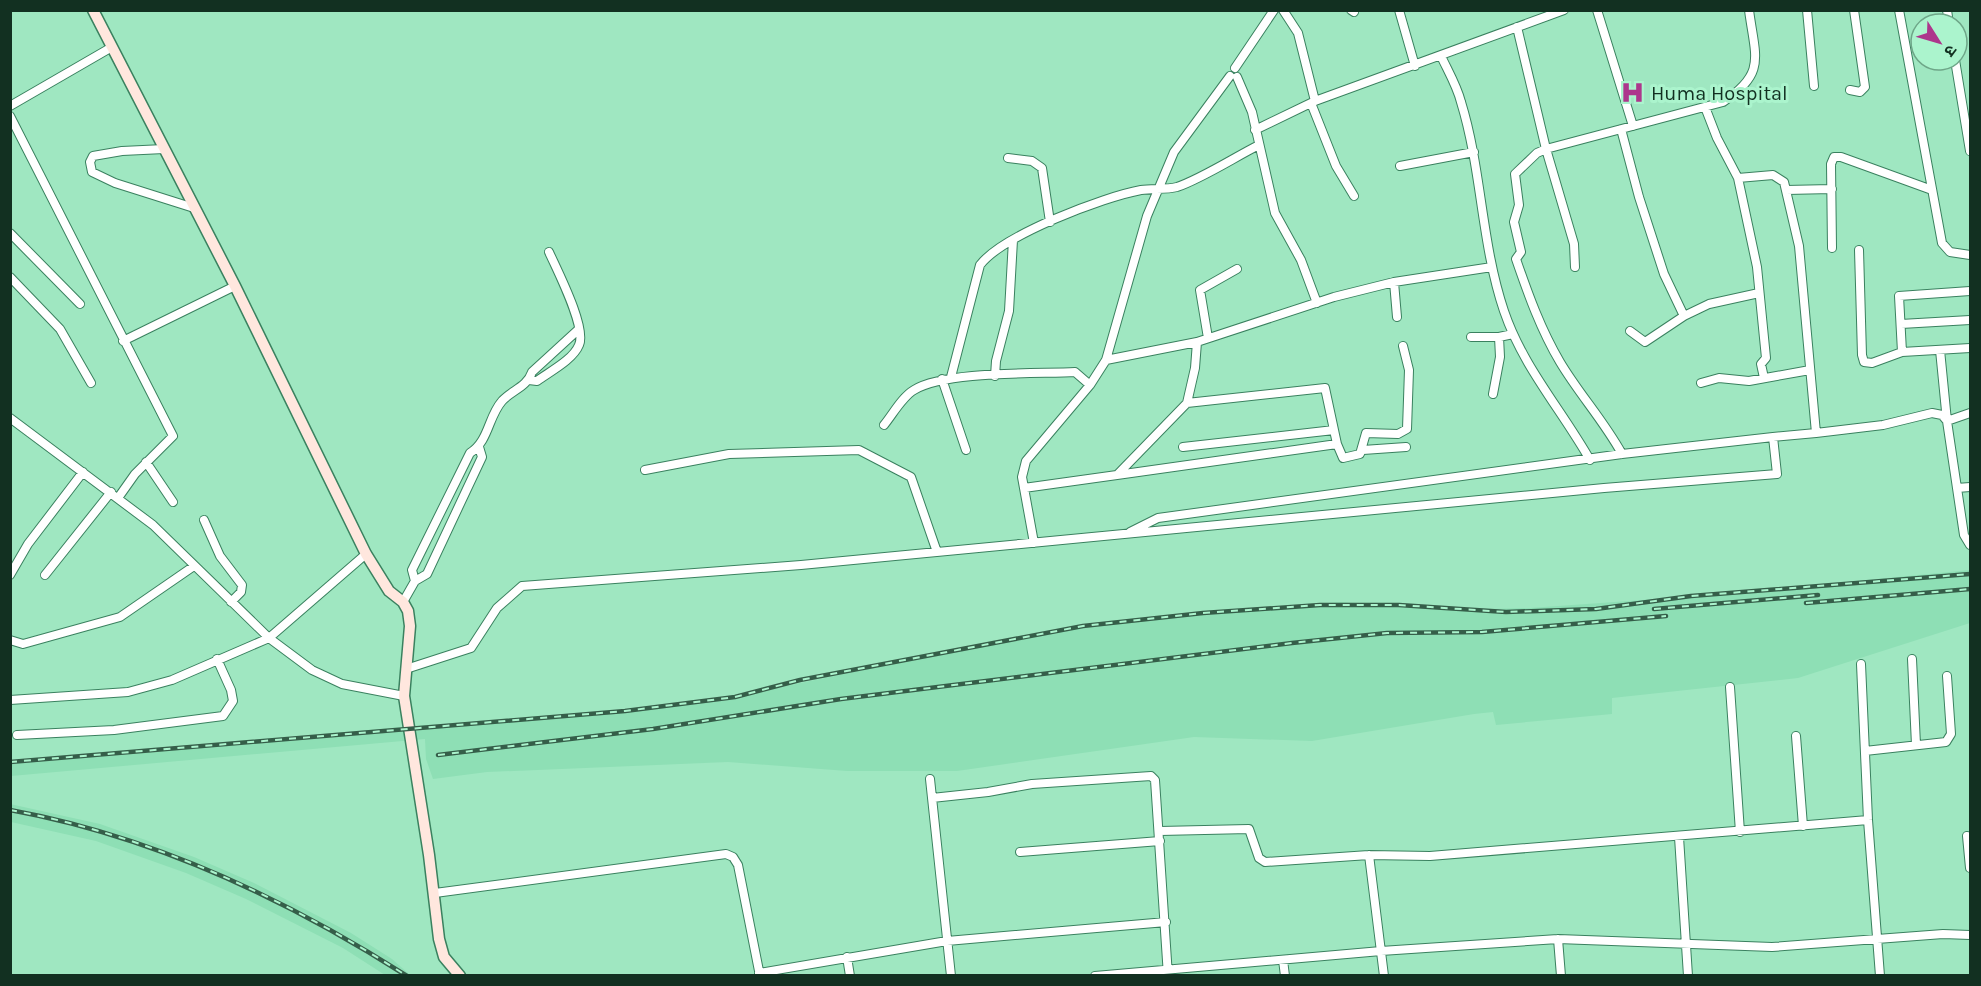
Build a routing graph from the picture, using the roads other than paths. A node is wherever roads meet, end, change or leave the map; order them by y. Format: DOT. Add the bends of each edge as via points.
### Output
graph roads {
  1 [pos="93,10"];
  2 [pos="1274,10"];
  3 [pos="1283,10"];
  4 [pos="1399,10"];
  5 [pos="1597,10"];
  6 [pos="1749,10"];
  7 [pos="1807,10"];
  8 [pos="1854,10"];
  9 [pos="1899,10"];
  10 [pos="1563,11"];
  11 [pos="1517,27"];
  12 [pos="112,47"];
  13 [pos="1441,56"];
  14 [pos="1416,66"];
  15 [pos="1956,72"];
  16 [pos="1234,76"];
  17 [pos="1814,86"];
  18 [pos="1850,90"];
  19 [pos="1313,102"];
  20 [pos="10,106"];
  21 [pos="1705,107"];
  22 [pos="12,121"];
  23 [pos="1632,126"];
  24 [pos="1621,129"];
  25 [pos="1255,130"];
  26 [pos="1259,145"];
  27 [pos="164,149"];
  28 [pos="1546,149"];
  29 [pos="1971,151"];
  30 [pos="1474,152"];
  31 [pos="1008,158"];
  32 [pos="1400,166"];
  33 [pos="1738,178"];
  34 [pos="1159,188"];
  35 [pos="1832,189"];
  36 [pos="1786,190"];
  37 [pos="1932,190"];
  38 [pos="1354,196"];
  39 [pos="194,208"];
  40 [pos="1050,222"];
  41 [pos="10,233"];
  42 [pos="1013,240"];
  43 [pos="1832,248"];
  44 [pos="1859,250"];
  45 [pos="549,252"];
  46 [pos="1971,255"];
  47 [pos="1492,267"];
  48 [pos="1575,267"];
  49 [pos="1237,268"];
  50 [pos="10,277"];
  51 [pos="1394,282"];
  52 [pos="235,286"];
  53 [pos="1971,291"];
  54 [pos="1759,293"];
  55 [pos="1317,303"];
  56 [pos="80,304"];
  57 [pos="1684,316"];
  58 [pos="1397,317"];
  59 [pos="1971,320"];
  60 [pos="1901,324"];
  61 [pos="579,329"];
  62 [pos="1630,331"];
  63 [pos="1513,333"];
  64 [pos="1471,337"];
  65 [pos="1499,337"];
  66 [pos="1208,338"];
  67 [pos="123,341"];
  68 [pos="1197,342"];
  69 [pos="1403,345"];
  70 [pos="1971,348"];
  71 [pos="1940,350"];
  72 [pos="1902,352"];
  73 [pos="1106,360"];
  74 [pos="1810,370"];
  75 [pos="995,376"];
  76 [pos="951,377"];
  77 [pos="1764,378"];
  78 [pos="942,379"];
  79 [pos="529,380"];
  80 [pos="91,383"];
  81 [pos="1701,383"];
  82 [pos="1090,385"];
  83 [pos="1493,394"];
  84 [pos="1187,403"];
  85 [pos="1971,413"];
  86 [pos="10,418"];
  87 [pos="1947,421"];
  88 [pos="884,425"];
  89 [pos="1334,430"];
  90 [pos="1816,433"];
  91 [pos="1773,437"];
  92 [pos="1337,444"];
  93 [pos="479,447"];
  94 [pos="1183,447"];
  95 [pos="1406,447"];
  96 [pos="966,450"];
  97 [pos="1363,450"];
  98 [pos="1622,454"];
  99 [pos="1590,460"];
  100 [pos="146,462"];
  101 [pos="645,470"];
  102 [pos="83,472"];
  103 [pos="1117,475"];
  104 [pos="1971,487"];
  105 [pos="1024,488"];
  106 [pos="1957,488"];
  107 [pos="111,492"];
  108 [pos="118,498"];
  109 [pos="173,502"];
  110 [pos="204,520"];
  111 [pos="1128,534"];
  112 [pos="1034,543"];
  113 [pos="1971,545"];
  114 [pos="937,552"];
  115 [pos="366,554"];
  116 [pos="194,566"];
  117 [pos="10,575"];
  118 [pos="45,575"];
  119 [pos="415,581"];
  120 [pos="231,602"];
  121 [pos="403,602"];
  122 [pos="269,638"];
  123 [pos="10,640"];
  124 [pos="217,659"];
  125 [pos="1912,659"];
  126 [pos="1861,664"];
  127 [pos="406,669"];
  128 [pos="1947,676"];
  129 [pos="1730,687"];
  130 [pos="404,696"];
  131 [pos="10,700"];
  132 [pos="17,735"];
  133 [pos="1796,736"];
  134 [pos="1916,745"];
  135 [pos="1865,751"];
  136 [pos="930,779"];
  137 [pos="932,798"];
  138 [pos="1868,820"];
  139 [pos="1803,826"];
  140 [pos="1160,831"];
  141 [pos="1740,832"];
  142 [pos="1967,836"];
  143 [pos="1679,837"];
  144 [pos="1160,841"];
  145 [pos="1020,852"];
  146 [pos="1369,855"];
  147 [pos="1971,868"];
  148 [pos="435,893"];
  149 [pos="1166,922"];
  150 [pos="1971,935"];
  151 [pos="1558,939"];
  152 [pos="1878,940"];
  153 [pos="947,941"];
  154 [pos="1686,943"];
  155 [pos="1381,951"];
  156 [pos="847,957"];
  157 [pos="1283,960"];
  158 [pos="1168,972"];
  159 [pos="759,974"];
  160 [pos="460,975"];
  161 [pos="850,975"];
  162 [pos="951,975"];
  163 [pos="1095,975"];
  164 [pos="1286,975"];
  165 [pos="1384,975"];
  166 [pos="1561,975"];
  167 [pos="1688,975"];
  168 [pos="1880,975"];
  1 -- 12 [label="street"];
  2 -- 16 [label="street" via="1235,68 1239,72"];
  3 -- 19 [label="street" via="1298,33"];
  4 -- 14 [label="street"];
  5 -- 23 [label="street"];
  6 -- 21 [label="street" via="1755,62 1750,80 1723,102"];
  7 -- 17 [label="street"];
  8 -- 18 [label="street" via="1865,87 1860,92"];
  9 -- 37 [label="street"];
  10 -- 11 [label="street"];
  11 -- 13 [label="street"];
  11 -- 28 [label="street"];
  12 -- 20 [label="street"];
  12 -- 27 [label="street"];
  13 -- 14 [label="street"];
  13 -- 30 [label="street" via="1461,100"];
  14 -- 19 [label="street"];
  15 -- 29 [label="street"];
  16 -- 25 [label="street" via="1247,97"];
  16 -- 34 [label="street" via="1174,152"];
  19 -- 25 [label="street"];
  19 -- 38 [label="street" via="1332,157"];
  21 -- 23 [label="street"];
  21 -- 33 [label="street"];
  22 -- 67 [label="street"];
  23 -- 24 [label="street"];
  24 -- 28 [label="street"];
  24 -- 57 [label="street" via="1664,274"];
  25 -- 26 [label="street"];
  26 -- 34 [label="street" via="1178,186"];
  26 -- 55 [label="street" via="1275,213 1291,237"];
  27 -- 39 [label="street"];
  27 -- 39 [label="street" via="93,156 92,172"];
  28 -- 48 [label="street" via="1574,244"];
  28 -- 98 [label="street" via="1515,174 1519,205 1514,222 1521,252 1516,259 1560,362"];
  30 -- 32 [label="street"];
  30 -- 47 [label="street"];
  31 -- 40 [label="street" via="1032,161 1042,168"];
  33 -- 36 [label="street" via="1773,176 1784,182"];
  33 -- 54 [label="street" via="1752,236"];
  34 -- 40 [label="street" via="1109,198"];
  34 -- 73 [label="street" via="1147,216"];
  35 -- 36 [label="street"];
  35 -- 37 [label="street" via="1832,160 1837,156"];
  35 -- 43 [label="street"];
  36 -- 74 [label="street" via="1799,246"];
  37 -- 46 [label="street" via="1945,249"];
  39 -- 52 [label="street"];
  40 -- 42 [label="street"];
  41 -- 56 [label="street"];
  42 -- 75 [label="street" via="1009,311"];
  42 -- 76 [label="street" via="980,265"];
  44 -- 72 [label="street" via="1864,362 1872,363"];
  45 -- 61 [label="street"];
  47 -- 51 [label="street"];
  47 -- 63 [label="street"];
  49 -- 66 [label="street" via="1200,290"];
  50 -- 80 [label="street" via="60,330"];
  51 -- 55 [label="street"];
  51 -- 58 [label="street"];
  52 -- 67 [label="street"];
  52 -- 115 [label="street"];
  53 -- 60 [label="street" via="1899,296"];
  54 -- 57 [label="street" via="1709,304"];
  54 -- 77 [label="street" via="1766,358 1761,364"];
  55 -- 66 [label="street"];
  57 -- 62 [label="street" via="1645,342"];
  59 -- 60 [label="street"];
  60 -- 72 [label="street"];
  61 -- 79 [label="street" via="532,372"];
  61 -- 79 [label="street" via="581,339 576,350 537,381"];
  63 -- 65 [label="street"];
  63 -- 99 [label="street" via="1537,381"];
  64 -- 65 [label="street"];
  65 -- 83 [label="street" via="1500,357"];
  66 -- 68 [label="street"];
  67 -- 100 [label="street" via="173,436"];
  68 -- 73 [label="street"];
  68 -- 84 [label="street"];
  69 -- 97 [label="street" via="1409,370 1407,429 1398,434 1366,433"];
  70 -- 71 [label="street"];
  71 -- 72 [label="street"];
  71 -- 87 [label="street"];
  73 -- 82 [label="street"];
  74 -- 77 [label="street"];
  74 -- 90 [label="street"];
  75 -- 76 [label="street"];
  75 -- 82 [label="street" via="1075,372"];
  76 -- 78 [label="street"];
  77 -- 81 [label="street" via="1719,378"];
  78 -- 88 [label="street" via="910,392"];
  78 -- 96 [label="street"];
  79 -- 93 [label="street" via="501,402"];
  82 -- 105 [label="street" via="1026,461"];
  84 -- 89 [label="street" via="1321,387 1328,390"];
  84 -- 103 [label="street"];
  85 -- 87 [label="street"];
  86 -- 102 [label="street"];
  87 -- 90 [label="street" via="1932,413 1883,425"];
  87 -- 106 [label="street"];
  89 -- 92 [label="street"];
  89 -- 94 [label="street"];
  90 -- 91 [label="street"];
  91 -- 98 [label="street"];
  91 -- 111 [label="street" via="1777,474 1770,476"];
  92 -- 97 [label="street" via="1342,458"];
  92 -- 103 [label="street"];
  93 -- 119 [label="street" via="470,453 412,570"];
  93 -- 119 [label="street" via="482,456 427,574"];
  95 -- 97 [label="street"];
  98 -- 99 [label="street"];
  99 -- 111 [label="street" via="1158,518"];
  100 -- 108 [label="street"];
  100 -- 109 [label="street"];
  101 -- 114 [label="street" via="729,454 864,451 911,477"];
  102 -- 107 [label="street"];
  102 -- 117 [label="street" via="28,544"];
  103 -- 105 [label="street"];
  104 -- 106 [label="street"];
  105 -- 112 [label="street"];
  106 -- 113 [label="street" via="1964,535"];
  107 -- 108 [label="street"];
  107 -- 118 [label="street"];
  108 -- 116 [label="street" via="153,525"];
  110 -- 120 [label="street" via="220,556 242,585"];
  111 -- 112 [label="street"];
  112 -- 114 [label="street"];
  114 -- 127 [label="street" via="522,586 497,608 471,648"];
  115 -- 121 [label="street" via="389,591"];
  115 -- 122 [label="street"];
  116 -- 120 [label="street"];
  116 -- 123 [label="street" via="120,617 23,644"];
  119 -- 121 [label="street"];
  120 -- 122 [label="street"];
  121 -- 127 [label="street" via="410,626"];
  122 -- 124 [label="street"];
  122 -- 130 [label="street" via="312,670 332,679"];
  124 -- 131 [label="street" via="172,680 128,692"];
  124 -- 132 [label="street" via="233,701 223,716 114,730"];
  125 -- 134 [label="street"];
  126 -- 135 [label="street"];
  127 -- 130 [label="street"];
  128 -- 134 [label="street" via="1950,738 1946,742"];
  129 -- 141 [label="street"];
  130 -- 148 [label="street"];
  133 -- 139 [label="street"];
  134 -- 135 [label="street"];
  135 -- 138 [label="street"];
  136 -- 137 [label="street"];
  137 -- 140 [label="street" via="1032,784 1146,775 1155,780"];
  137 -- 153 [label="street"];
  138 -- 139 [label="street"];
  138 -- 152 [label="street"];
  139 -- 141 [label="street"];
  140 -- 144 [label="street"];
  140 -- 146 [label="street" via="1249,829 1258,858 1265,862"];
  141 -- 143 [label="street"];
  142 -- 147 [label="street"];
  143 -- 146 [label="street" via="1430,856"];
  143 -- 154 [label="street"];
  144 -- 145 [label="street"];
  144 -- 149 [label="street"];
  146 -- 155 [label="street"];
  148 -- 159 [label="street" via="726,854 738,865"];
  148 -- 160 [label="street" via="444,957"];
  149 -- 153 [label="street"];
  149 -- 158 [label="street"];
  150 -- 152 [label="street"];
  151 -- 154 [label="street"];
  151 -- 155 [label="street"];
  151 -- 166 [label="street"];
  152 -- 154 [label="street" via="1772,947"];
  152 -- 168 [label="street"];
  153 -- 156 [label="street"];
  153 -- 162 [label="street"];
  154 -- 167 [label="street"];
  155 -- 157 [label="street"];
  155 -- 165 [label="street"];
  156 -- 159 [label="street"];
  156 -- 161 [label="street"];
  157 -- 158 [label="street"];
  157 -- 164 [label="street"];
  158 -- 163 [label="street"];
}
